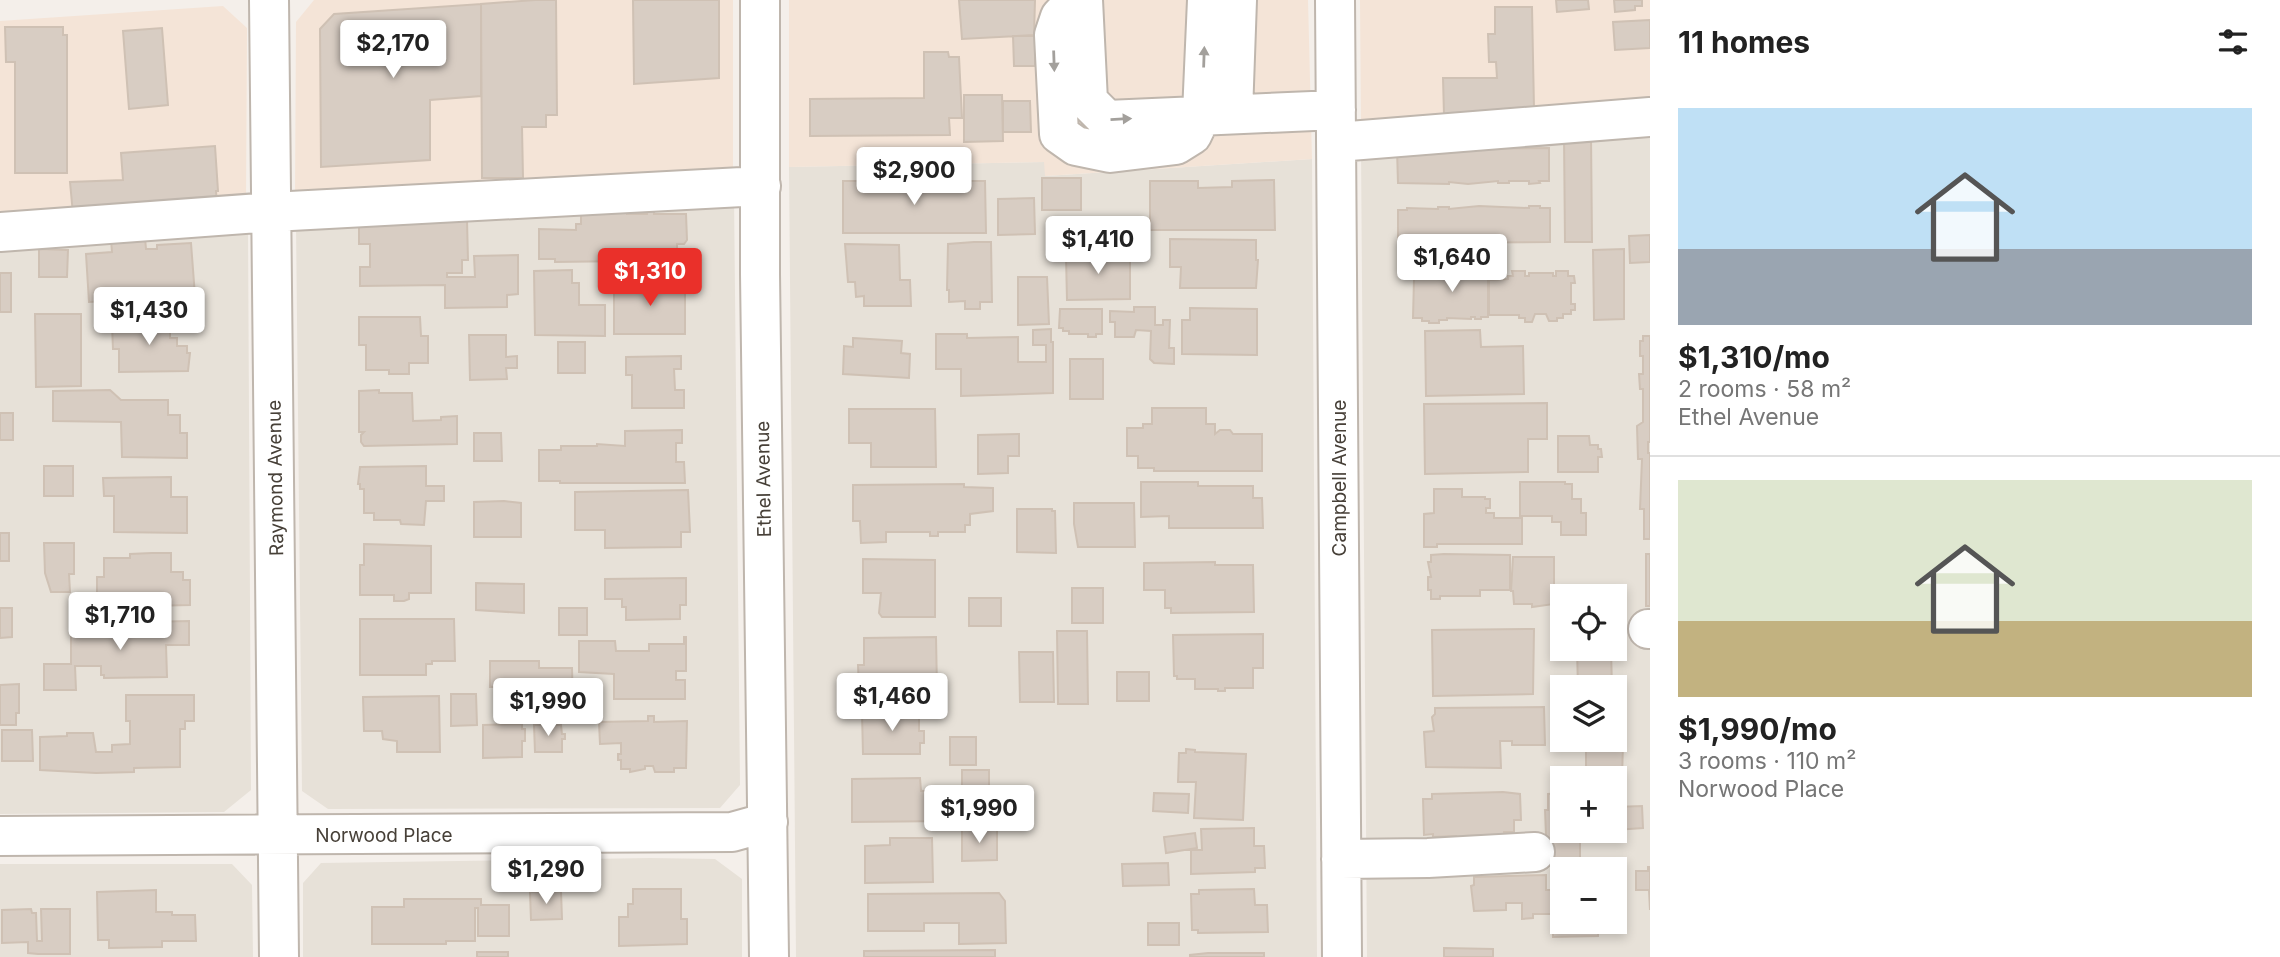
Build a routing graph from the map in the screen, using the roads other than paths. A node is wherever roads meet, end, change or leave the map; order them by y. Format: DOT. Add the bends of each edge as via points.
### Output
graph roads {
  1 [pos="269,0"];
  2 [pos="760,0"];
  3 [pos="1076,0"];
  4 [pos="1083,0"];
  5 [pos="1207,0"];
  6 [pos="1237,0"];
  7 [pos="1335,0"];
  8 [pos="1217,114"];
  9 [pos="1650,117"];
  10 [pos="1337,126"];
  11 [pos="761,186"];
  12 [pos="272,212"];
  13 [pos="0,232"];
  14 [pos="768,822"];
  15 [pos="278,835"];
  16 [pos="0,836"];
  17 [pos="1535,852"];
  18 [pos="1341,859"];
  19 [pos="279,957"];
  20 [pos="769,957"];
  21 [pos="1342,957"];
  1 -- 12 [label="street, Raymond Avenue"];
  2 -- 11 [label="street, Ethel Avenue"];
  3 -- 8 [label="street, one-way" via="1060,17 1054,35 1059,134 1076,146 1110,153 1176,145"];
  4 -- 8 [label="street, one-way" via="1088,101 1107,120"];
  8 -- 5 [label="street, one-way"];
  6 -- 8 [label="street"];
  7 -- 10 [label="street, Campbell Avenue"];
  8 -- 10 [label="street"];
  9 -- 10 [label="street"];
  10 -- 18 [label="street, Campbell Avenue"];
  11 -- 12 [label="street"];
  11 -- 14 [label="street, Ethel Avenue"];
  12 -- 13 [label="street"];
  12 -- 15 [label="street, Raymond Avenue"];
  14 -- 15 [label="street, Norwood Place" via="732,832"];
  14 -- 20 [label="street, Ethel Avenue"];
  15 -- 16 [label="street, Norwood Place"];
  15 -- 19 [label="street, Raymond Avenue"];
  17 -- 18 [label="street"];
  18 -- 21 [label="street, Campbell Avenue"];
}
